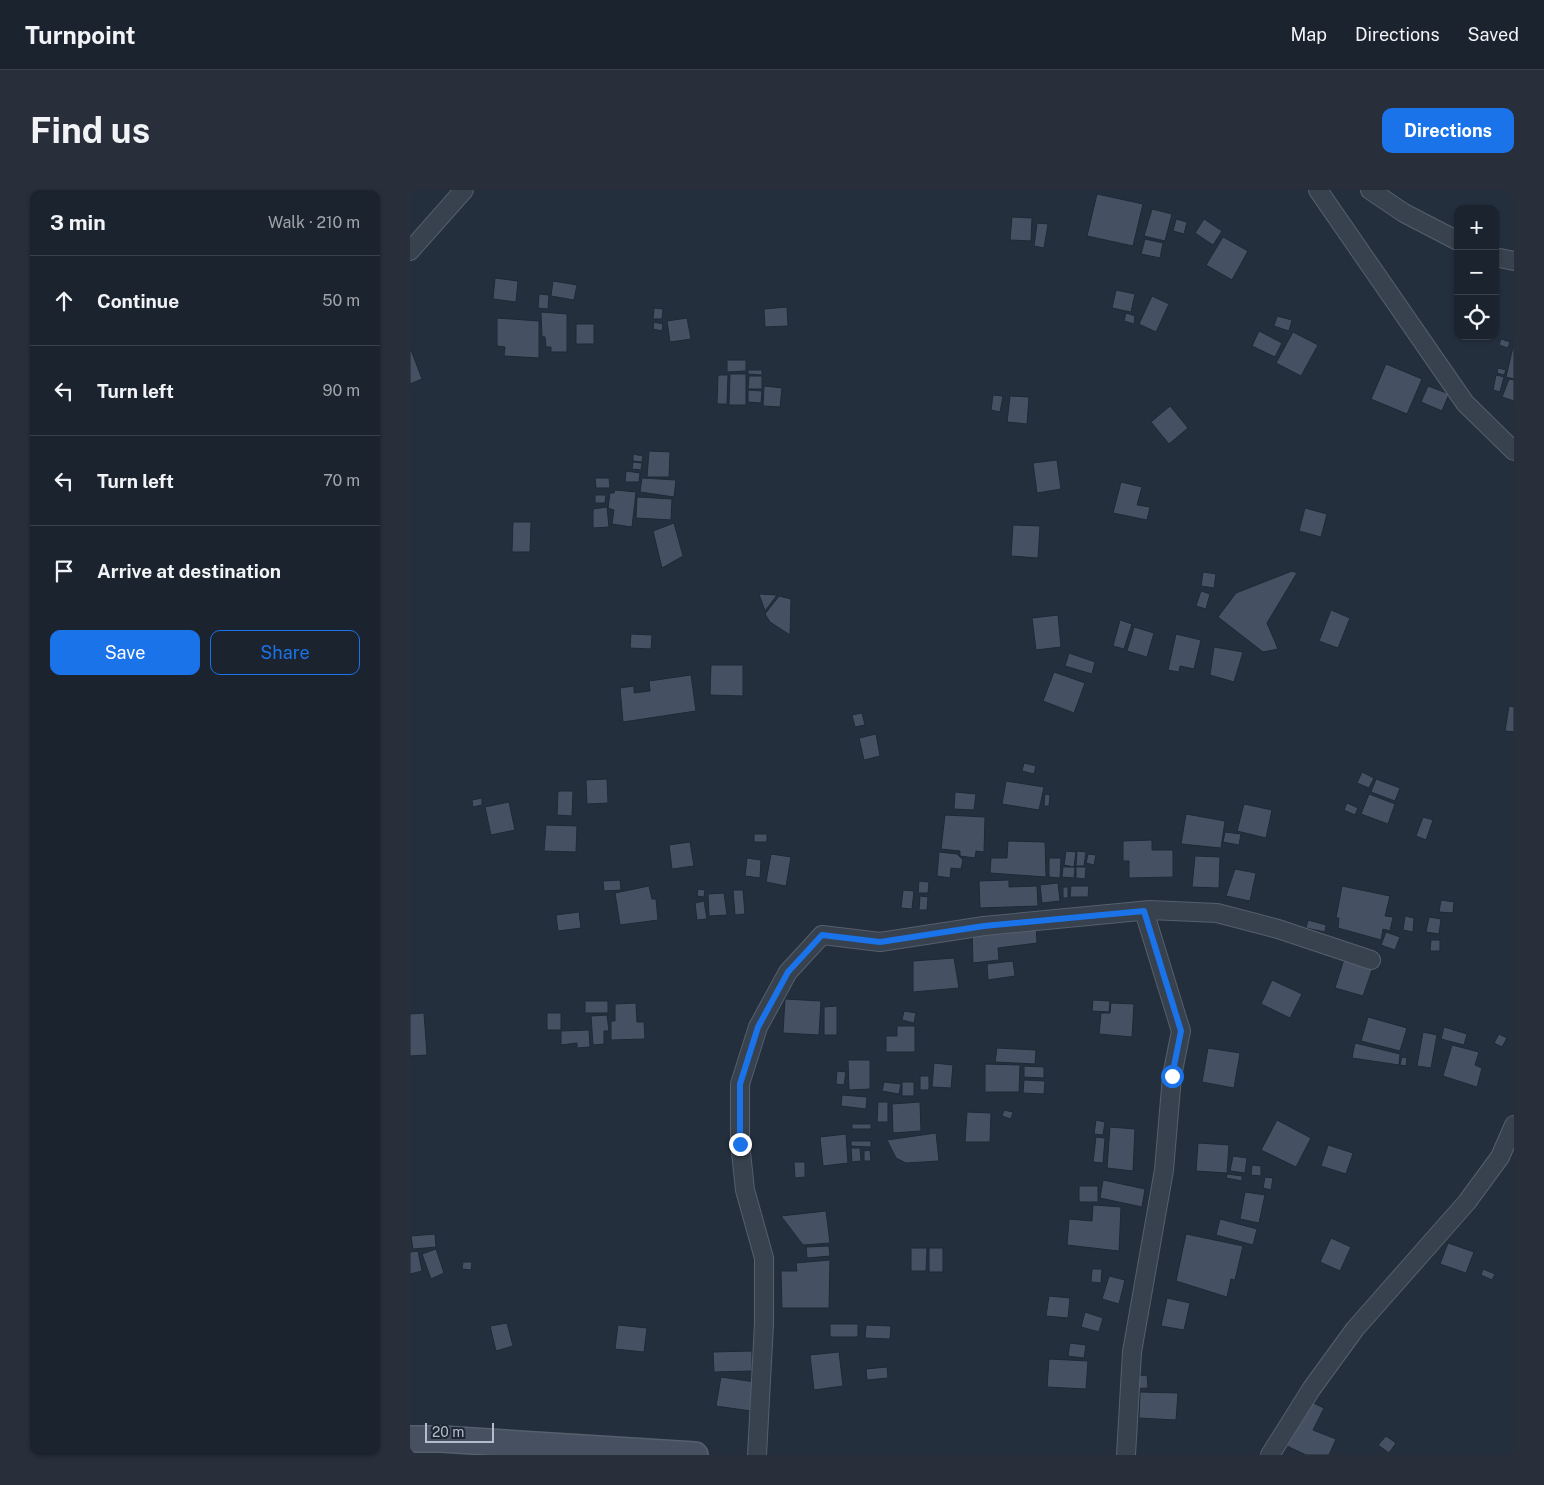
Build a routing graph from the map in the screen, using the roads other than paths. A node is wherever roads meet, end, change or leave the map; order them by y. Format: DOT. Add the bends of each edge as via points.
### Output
graph roads {
  1 [pos="464,190"];
  2 [pos="1318,190"];
  3 [pos="1370,190"];
  4 [pos="1454,239"];
  5 [pos="410,251"];
  6 [pos="1499,258"];
  7 [pos="1514,261"];
  8 [pos="1514,451"];
  9 [pos="1144,911"];
  10 [pos="1371,960"];
  11 [pos="1514,1125"];
  12 [pos="410,1440"];
  13 [pos="695,1455"];
  14 [pos="757,1455"];
  15 [pos="1126,1455"];
  16 [pos="1270,1455"];
  1 -- 5 [label="street"];
  2 -- 8 [label="street" via="1465,404"];
  3 -- 4 [label="street" via="1404,213"];
  6 -- 7 [label="street"];
  9 -- 10 [label="street" via="1217,912"];
  9 -- 14 [label="street" via="984,926 880,942 822,935 788,972 758,1027 740,1084 744,1190 764,1258"];
  9 -- 15 [label="street" via="1181,1031 1172,1076 1164,1170 1132,1352"];
  11 -- 16 [label="street" via="1500,1157 1467,1202 1354,1328"];
  12 -- 13 [label="street" via="441,1439"];
}
